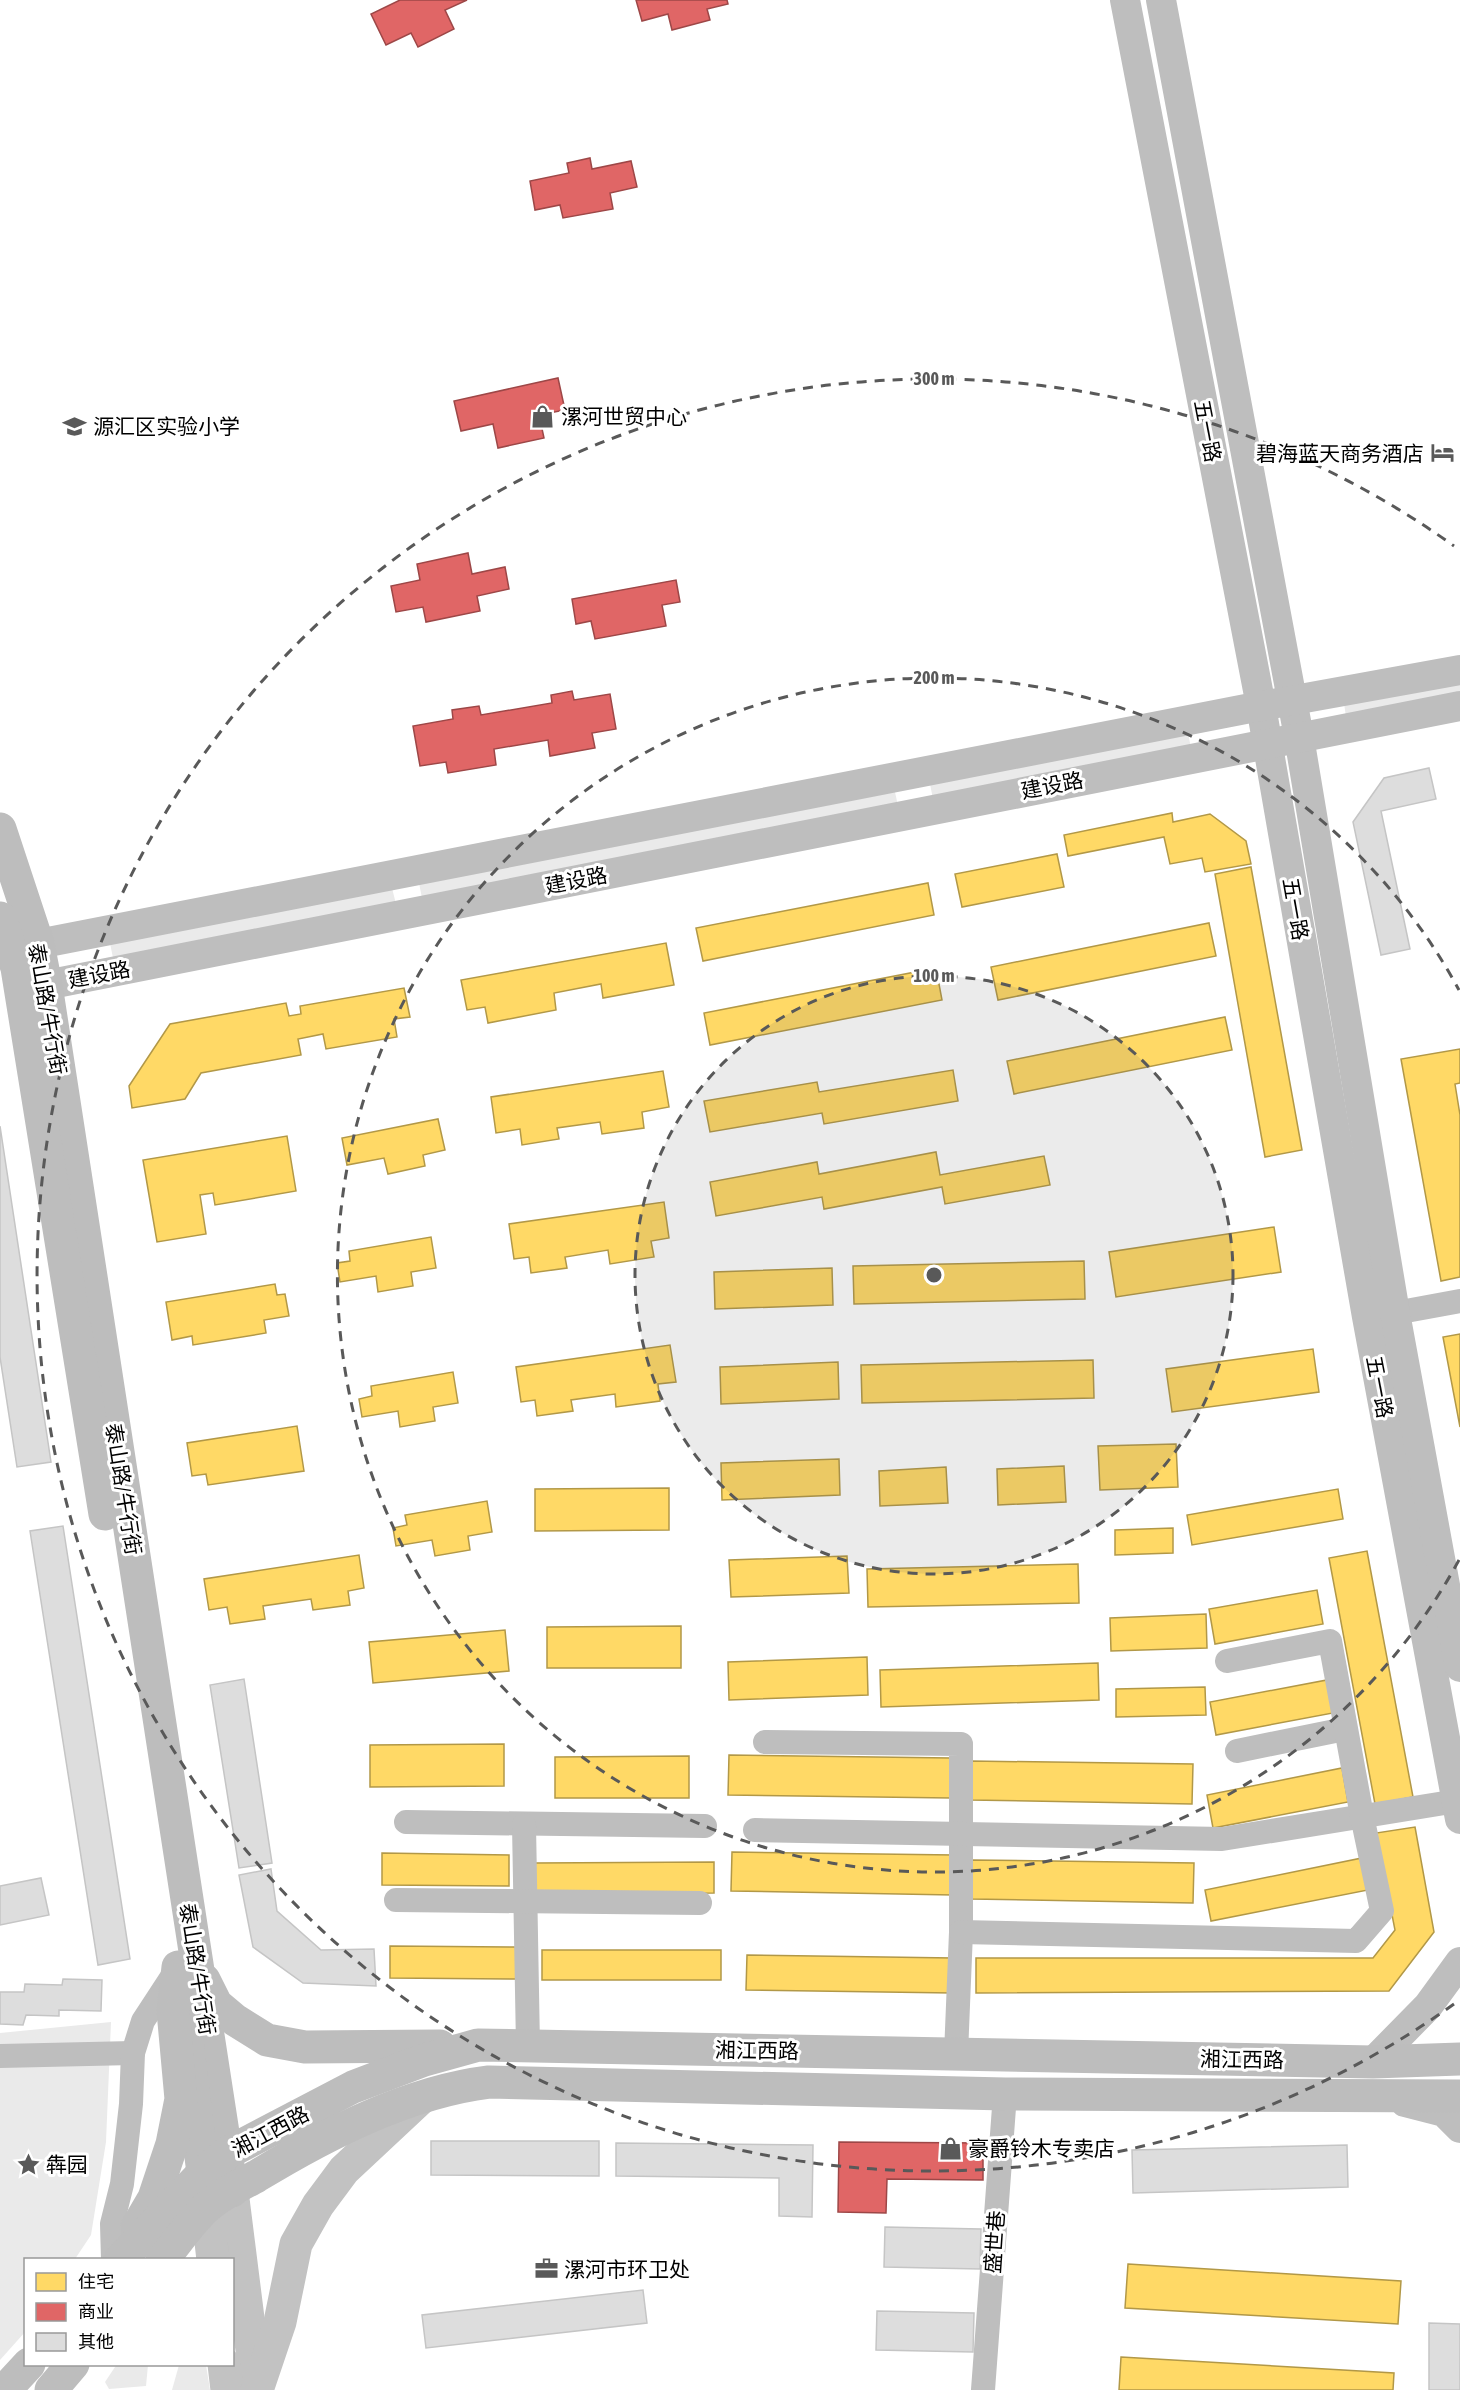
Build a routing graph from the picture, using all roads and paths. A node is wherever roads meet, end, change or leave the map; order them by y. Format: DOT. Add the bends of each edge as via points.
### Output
graph roads {
  1 [pos="1125,0"];
  2 [pos="1161,0"];
  3 [pos="1460,670"];
  4 [pos="1292,701"];
  5 [pos="1261,706"];
  6 [pos="1460,706"];
  7 [pos="1299,737"];
  8 [pos="1267,743"];
  9 [pos="908,775"];
  10 [pos="916,812"];
  11 [pos="0,829"];
  12 [pos="404,873"];
  13 [pos="412,912"];
  14 [pos="0,918"];
  15 [pos="38,944"];
  16 [pos="17,968"];
  17 [pos="46,985"];
  18 [pos="1460,1301"];
  19 [pos="1381,1315"];
  20 [pos="1227,1661"];
  21 [pos="1460,1667"];
  22 [pos="1345,1729"];
  23 [pos="765,1742"];
  24 [pos="1237,1751"];
  25 [pos="1459,1810"];
  26 [pos="1362,1816"];
  27 [pos="406,1822"];
  28 [pos="524,1825"];
  29 [pos="705,1826"];
  30 [pos="754,1830"];
  31 [pos="961,1833"];
  32 [pos="396,1900"];
  33 [pos="525,1900"];
  34 [pos="700,1903"];
  35 [pos="961,1932"];
  36 [pos="1460,1962"];
  37 [pos="188,1967"];
  38 [pos="478,2045"];
  39 [pos="528,2046"];
  40 [pos="133,2053"];
  41 [pos="956,2054"];
  42 [pos="0,2056"];
  43 [pos="1460,2059"];
  44 [pos="1373,2062"];
  45 [pos="1005,2094"];
  46 [pos="1460,2096"];
  47 [pos="1388,2097"];
  48 [pos="422,2098"];
  49 [pos="1460,2128"];
  50 [pos="215,2163"];
  51 [pos="219,2199"];
  52 [pos="113,2258"];
  53 [pos="120,2258"];
  54 [pos="120,2258"];
  55 [pos="163,2258"];
  56 [pos="213,2258"];
  57 [pos="231,2258"];
  58 [pos="234,2274"];
  59 [pos="27,2366"];
  60 [pos="71,2366"];
  61 [pos="224,2366"];
  62 [pos="5,2390"];
  63 [pos="51,2390"];
  64 [pos="227,2390"];
  65 [pos="257,2390"];
  66 [pos="983,2390"];
  1 -- 5 [label="street, 五一路"];
  2 -- 4 [label="street, 五一路"];
  3 -- 4 [label="street, 建设路"];
  4 -- 5 [label="street, 建设路"];
  4 -- 7 [label="street, 五一路"];
  5 -- 8 [label="street, 五一路"];
  5 -- 9 [label="street, 建设路"];
  6 -- 7 [label="street, 建设路"];
  7 -- 8 [label="street, 建设路"];
  7 -- 19 [label="street, 五一路"];
  8 -- 10 [label="street, 建设路"];
  8 -- 19 [label="street, 五一路"];
  9 -- 10 [label="street"];
  9 -- 12 [label="street, 建设路"];
  10 -- 13 [label="street, 建设路"];
  11 -- 15 [label="main road, 泰山路/牛行街"];
  12 -- 13 [label="street"];
  12 -- 15 [label="street, 建设路"];
  13 -- 17 [label="street, 建设路"];
  14 -- 16 [label="main road, 泰山路/牛行街"];
  15 -- 16 [label="street"];
  15 -- 17 [label="main road, 泰山路/牛行街"];
  16 -- 17 [label="street, 建设路"];
  16 -- 37 [label="main road, 泰山路/牛行街"];
  17 -- 37 [label="main road, 泰山路/牛行街"];
  18 -- 19 [label="street"];
  19 -- 21 [label="street, 五一路"];
  19 -- 25 [label="street, 五一路"];
  20 -- 22 [label="street" via="1330,1641"];
  22 -- 24 [label="street"];
  22 -- 26 [label="street"];
  23 -- 31 [label="street" via="961,1744"];
  25 -- 26 [label="street"];
  26 -- 31 [label="street" via="1222,1839"];
  26 -- 35 [label="street" via="1382,1911 1356,1941"];
  27 -- 28 [label="street"];
  28 -- 29 [label="street"];
  28 -- 33 [label="street"];
  30 -- 31 [label="street"];
  31 -- 35 [label="street"];
  32 -- 33 [label="street"];
  33 -- 34 [label="street"];
  33 -- 39 [label="street"];
  35 -- 41 [label="street"];
  36 -- 44 [label="street" via="1428,2006"];
  37 -- 38 [label="main road" via="216,2004 267,2040 305,2046"];
  37 -- 40 [label="street" via="143,2021"];
  37 -- 50 [label="main road, 泰山路/牛行街"];
  37 -- 53 [label="main road" via="173,2011 181,2099 172,2144 154,2198"];
  38 -- 39 [label="main road, 湘江西路"];
  38 -- 50 [label="main road, 湘江西路" via="353,2087"];
  39 -- 41 [label="main road, 湘江西路"];
  40 -- 42 [label="street"];
  40 -- 52 [label="street" via="122,2184 112,2224"];
  41 -- 44 [label="main road, 湘江西路"];
  43 -- 44 [label="main road, 湘江西路"];
  45 -- 47 [label="main road, 湘江西路"];
  45 -- 48 [label="main road, 湘江西路" via="489,2082 455,2086"];
  45 -- 66 [label="street, 盛世巷"];
  46 -- 47 [label="main road, 湘江西路"];
  47 -- 49 [label="street" via="1444,2112"];
  48 -- 51 [label="main road, 湘江西路" via="307,2146"];
  48 -- 65 [label="main road" via="344,2170 307,2224 296,2244 280,2322"];
  50 -- 51 [label="main road, 泰山路/牛行街"];
  50 -- 54 [label="main road, 湘江西路"];
  51 -- 55 [label="main road, 湘江西路"];
  51 -- 56 [label="main road"];
  51 -- 57 [label="main road"];
  58 -- 65 [label="main road"];
  59 -- 62 [label="main road"];
  60 -- 63 [label="main road"];
  61 -- 64 [label="main road"];
}
